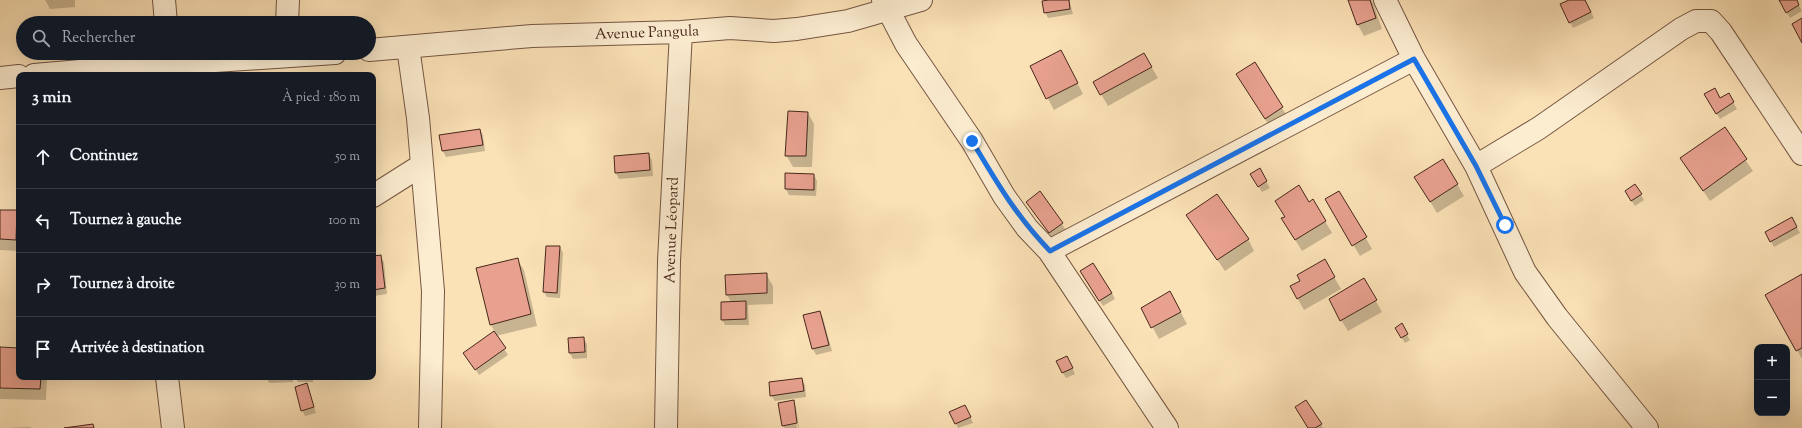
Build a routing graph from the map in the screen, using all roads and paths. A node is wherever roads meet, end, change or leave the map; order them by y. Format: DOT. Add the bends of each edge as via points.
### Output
graph roads {
  1 [pos="164,0"];
  2 [pos="288,0"];
  3 [pos="921,0"];
  4 [pos="1385,0"];
  5 [pos="885,5"];
  6 [pos="165,16"];
  7 [pos="287,16"];
  8 [pos="681,32"];
  9 [pos="408,46"];
  10 [pos="376,49"];
  11 [pos="1414,59"];
  12 [pos="166,60"];
  13 [pos="127,71"];
  14 [pos="104,72"];
  15 [pos="16,76"];
  16 [pos="0,78"];
  17 [pos="1802,154"];
  18 [pos="422,165"];
  19 [pos="1476,166"];
  20 [pos="376,194"];
  21 [pos="1050,251"];
  22 [pos="167,380"];
  23 [pos="173,428"];
  24 [pos="430,428"];
  25 [pos="666,428"];
  26 [pos="1167,428"];
  27 [pos="1647,428"];
  1 -- 6 [label="street"];
  2 -- 7 [label="street"];
  3 -- 5 [label="street, Avenue Pangula"];
  4 -- 11 [label="street"];
  5 -- 8 [label="street, Avenue Pangula" via="848,21 797,29 774,31 730,28"];
  5 -- 21 [label="street" via="929,80 972,141 1004,196 1027,228"];
  8 -- 9 [label="street, Avenue Pangula" via="532,36"];
  8 -- 25 [label="street, Avenue Léopard" via="669,261"];
  9 -- 10 [label="street, Avenue Pangula"];
  9 -- 18 [label="street"];
  11 -- 19 [label="street"];
  11 -- 21 [label="street"];
  12 -- 13 [label="street"];
  13 -- 14 [label="street"];
  15 -- 16 [label="street"];
  17 -- 19 [label="street" via="1721,32 1711,21 1696,21 1539,128"];
  18 -- 20 [label="street"];
  18 -- 24 [label="street" via="433,291"];
  19 -- 27 [label="street" via="1525,272 1557,317"];
  21 -- 26 [label="street"];
  22 -- 23 [label="street"];
}
